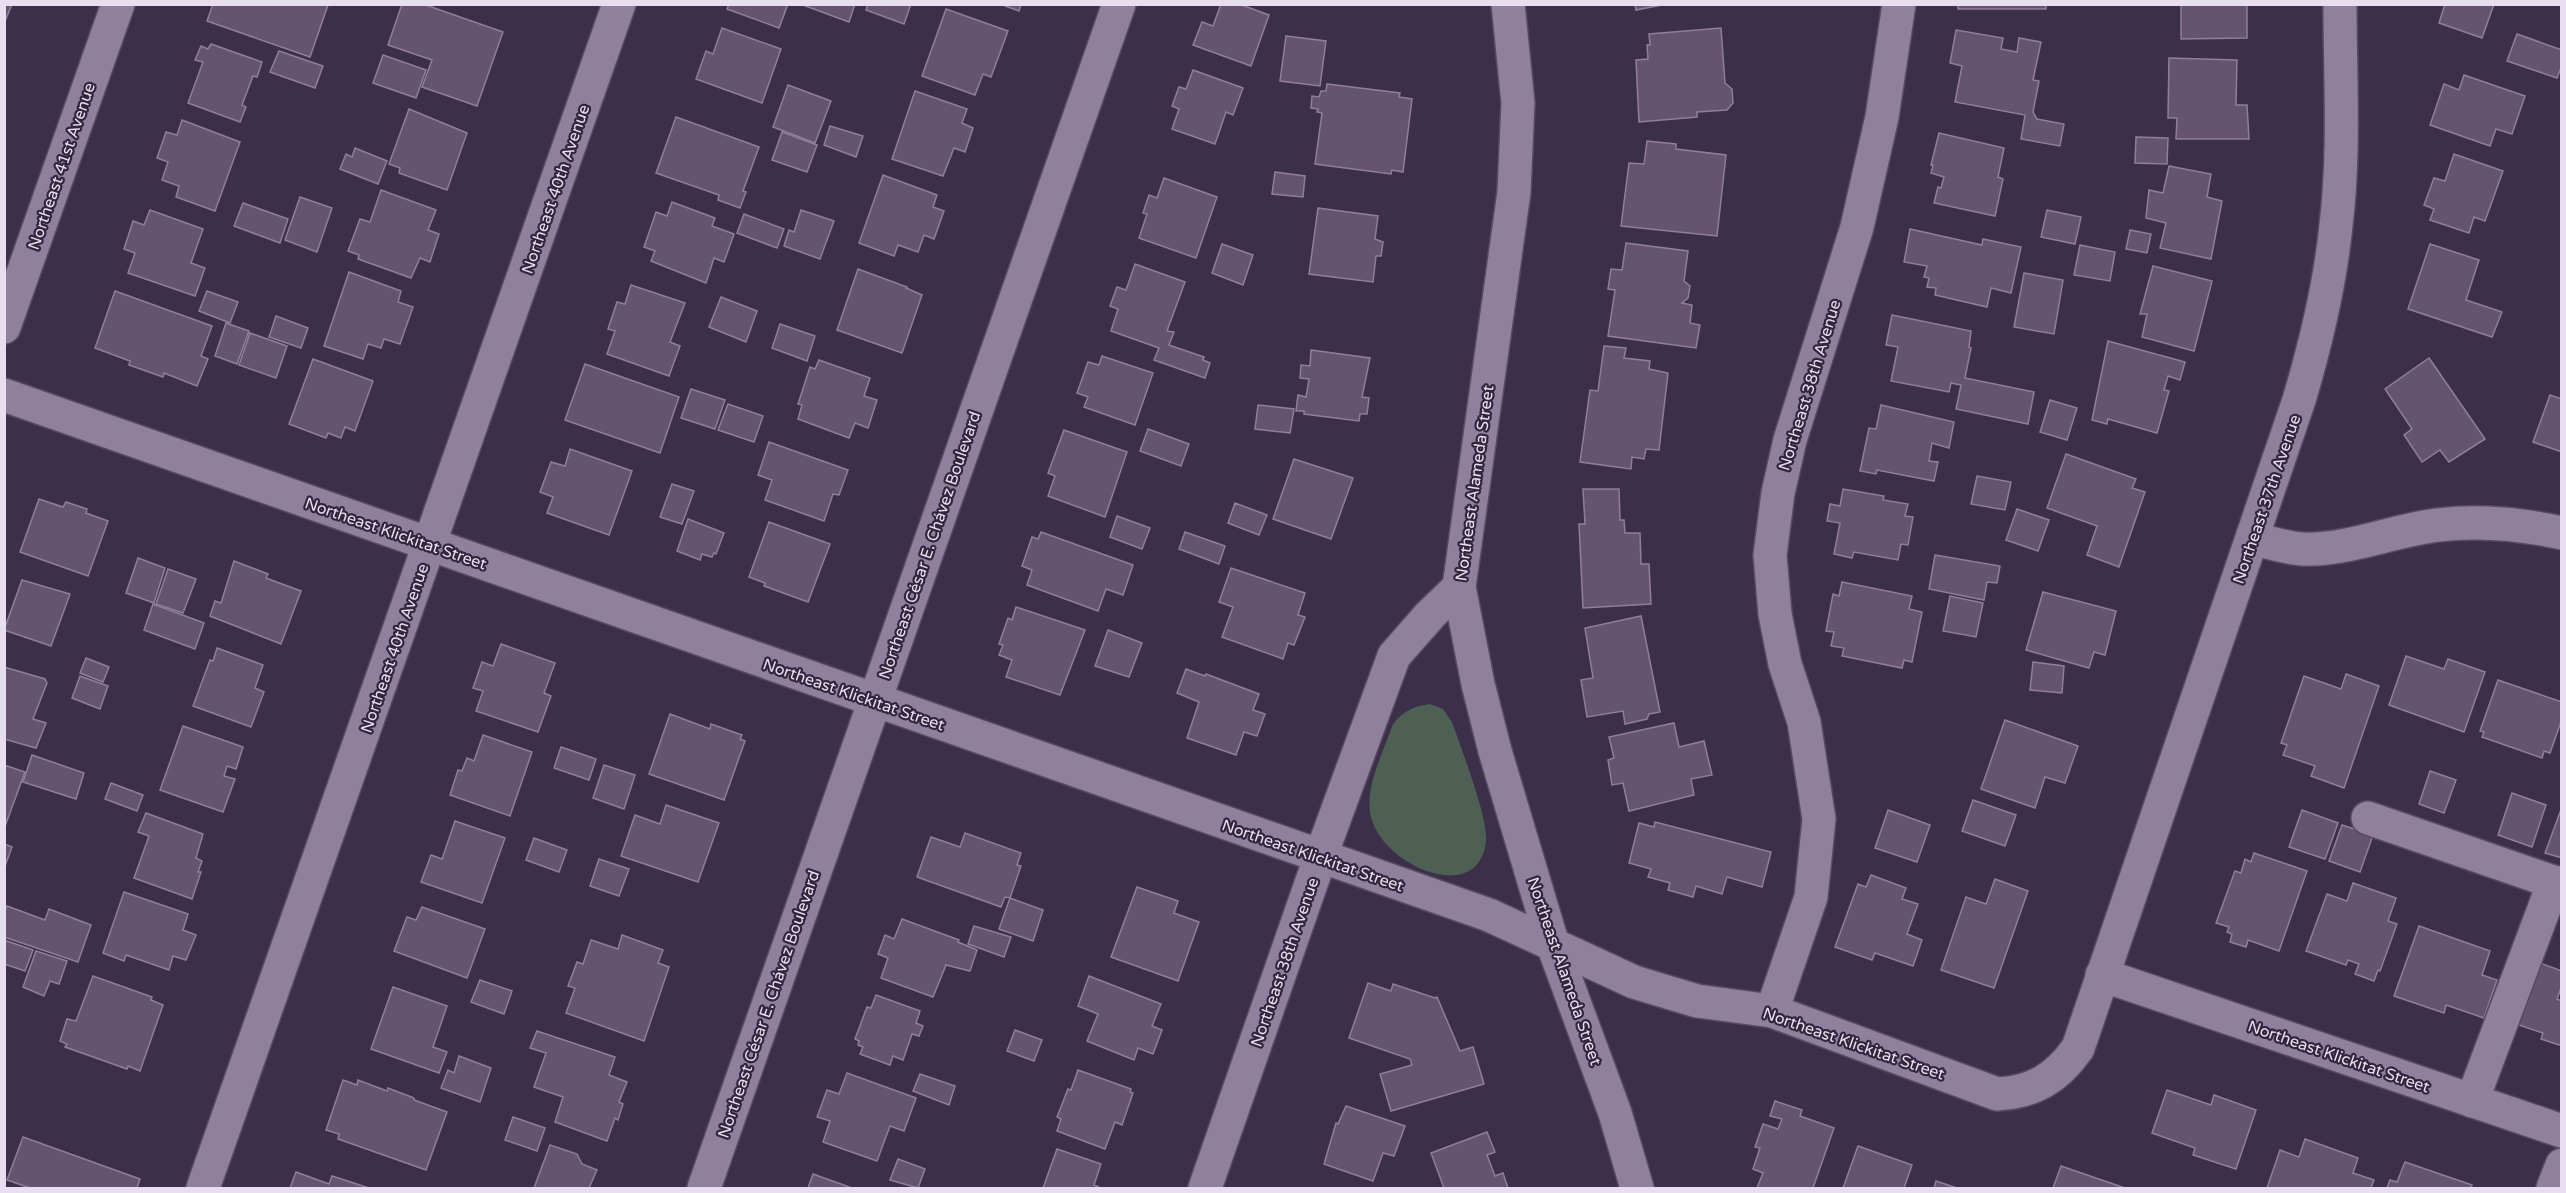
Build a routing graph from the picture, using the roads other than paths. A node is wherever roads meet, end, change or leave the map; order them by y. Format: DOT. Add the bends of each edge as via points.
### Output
graph roads {
  1 [pos="118,4"];
  2 [pos="619,4"];
  3 [pos="1119,4"];
  4 [pos="1508,4"];
  5 [pos="1899,4"];
  6 [pos="2340,4"];
  7 [pos="4,327"];
  8 [pos="4,395"];
  9 [pos="2562,533"];
  10 [pos="2253,539"];
  11 [pos="430,545"];
  12 [pos="1459,587"];
  13 [pos="874,701"];
  14 [pos="2367,818"];
  15 [pos="1320,858"];
  16 [pos="2558,884"];
  17 [pos="1553,945"];
  18 [pos="2102,975"];
  19 [pos="1772,1011"];
  20 [pos="2472,1101"];
  21 [pos="2562,1131"];
  22 [pos="2562,1165"];
  23 [pos="204,1188"];
  24 [pos="704,1188"];
  25 [pos="1205,1188"];
  26 [pos="1638,1188"];
  27 [pos="2553,1188"];
  1 -- 7 [label="street, Northeast 41st Avenue"];
  2 -- 11 [label="street, Northeast 40th Avenue"];
  3 -- 13 [label="street, Northeast César E. Chávez Boulevard"];
  4 -- 12 [label="street, Northeast Alameda Street" via="1518,103 1518,151"];
  5 -- 19 [label="street, Northeast 38th Avenue" via="1882,117 1857,227 1790,440 1771,545 1775,614 1785,664 1804,722 1819,819 1810,897"];
  6 -- 10 [label="street, Northeast 37th Avenue" via="2337,224 2315,344"];
  8 -- 11 [label="street, Northeast Klickitat Street"];
  9 -- 10 [label="street" via="2487,522 2437,525 2303,549"];
  10 -- 18 [label="street, Northeast 37th Avenue"];
  11 -- 13 [label="street, Northeast Klickitat Street"];
  11 -- 23 [label="street, Northeast 40th Avenue"];
  12 -- 15 [label="street, Northeast 38th Avenue" via="1394,656"];
  12 -- 17 [label="street, Northeast Alameda Street" via="1495,751"];
  13 -- 15 [label="street, Northeast Klickitat Street"];
  13 -- 24 [label="street, Northeast César E. Chávez Boulevard"];
  14 -- 16 [label="street"];
  15 -- 17 [label="street, Northeast Klickitat Street" via="1489,915"];
  15 -- 25 [label="street, Northeast 38th Avenue"];
  16 -- 20 [label="street"];
  17 -- 19 [label="street, Northeast Klickitat Street" via="1634,982 1697,1001"];
  17 -- 26 [label="street, Northeast Alameda Street" via="1615,1113"];
  18 -- 19 [label="street, Northeast Klickitat Street" via="2078,1048 2065,1066 2039,1084 2016,1093 1997,1094"];
  18 -- 20 [label="street, Northeast Klickitat Street"];
  20 -- 21 [label="street, Northeast Klickitat Street"];
  22 -- 27 [label="street"];
}
